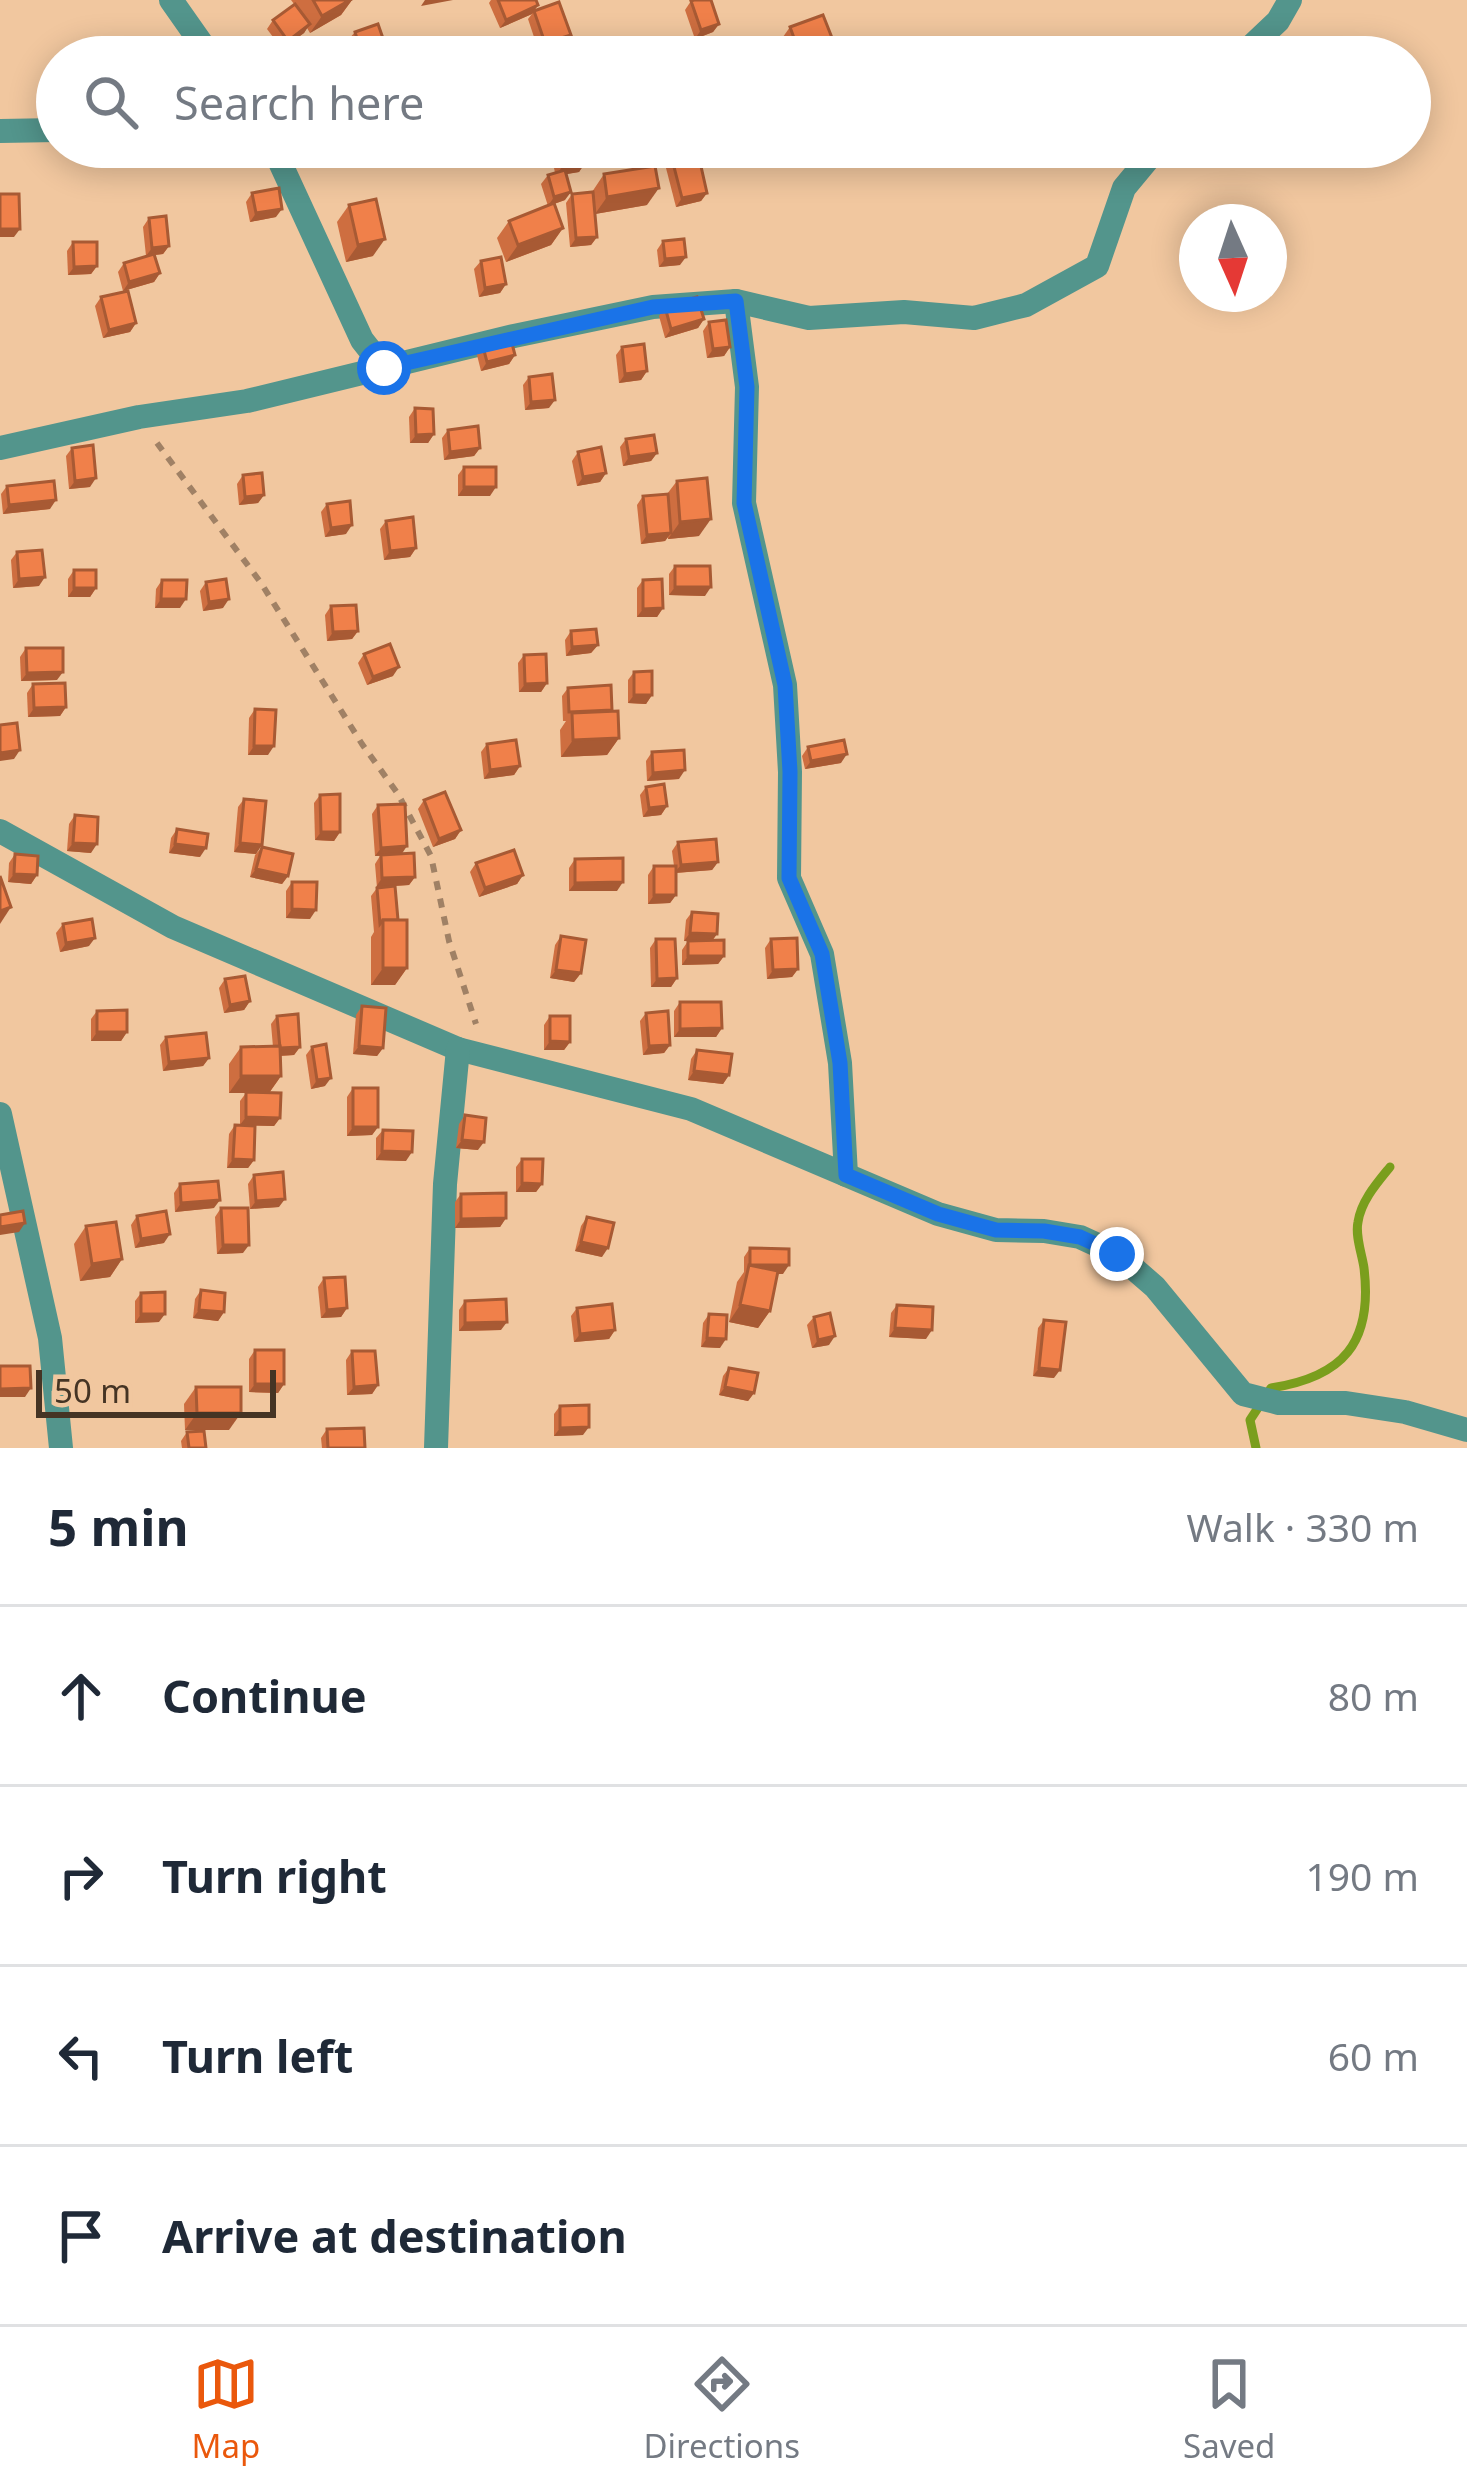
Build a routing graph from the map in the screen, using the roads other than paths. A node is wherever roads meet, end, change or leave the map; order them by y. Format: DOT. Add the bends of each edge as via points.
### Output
graph roads {
  1 [pos="171,0"];
  2 [pos="1290,0"];
  3 [pos="196,36"];
  4 [pos="1262,36"];
  5 [pos="36,130"];
  6 [pos="0,131"];
  7 [pos="284,168"];
  8 [pos="1141,168"];
  9 [pos="736,301"];
  10 [pos="384,368"];
  11 [pos="0,448"];
  12 [pos="0,831"];
  13 [pos="458,1049"];
  14 [pos="0,1114"];
  15 [pos="846,1175"];
  16 [pos="1467,1430"];
  17 [pos="61,1448"];
  18 [pos="436,1448"];
  1 -- 3 [label="street"];
  2 -- 4 [label="street"];
  5 -- 6 [label="street"];
  7 -- 10 [label="street" via="362,340"];
  8 -- 9 [label="street" via="1124,188 1097,266 1026,305 974,318 808,318"];
  9 -- 10 [label="street" via="653,307"];
  9 -- 15 [label="street" via="747,387 744,503 785,685 789,878 822,954 840,1063"];
  10 -- 11 [label="street"];
  12 -- 13 [label="street" via="173,927"];
  13 -- 15 [label="street" via="692,1108"];
  13 -- 18 [label="street"];
  14 -- 17 [label="street" via="50,1338"];
  15 -- 16 [label="street" via="938,1214 996,1230 1080,1237 1117,1254 1155,1287 1243,1394 1405,1412"];
}
